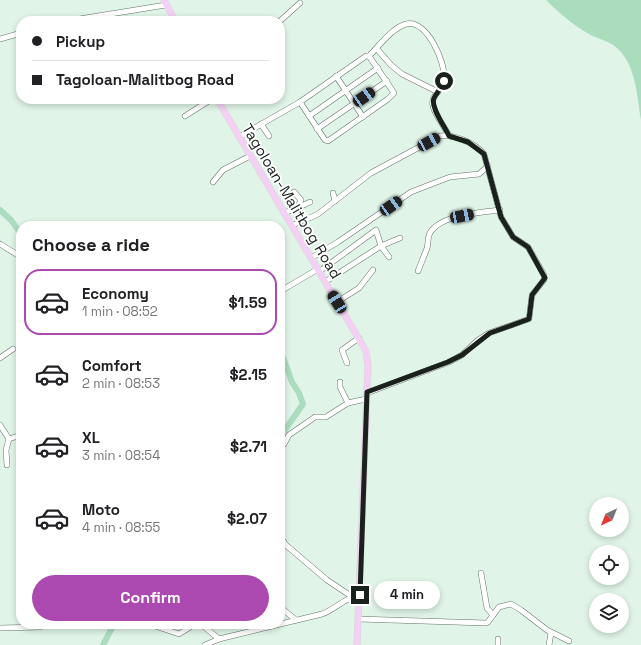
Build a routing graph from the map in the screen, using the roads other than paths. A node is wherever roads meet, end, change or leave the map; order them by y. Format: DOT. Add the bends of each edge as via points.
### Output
graph roads {
  1 [pos="165,2"];
  2 [pos="300,3"];
  3 [pos="93,16"];
  4 [pos="172,16"];
  5 [pos="285,16"];
  6 [pos="16,34"];
  7 [pos="0,39"];
  8 [pos="377,49"];
  9 [pos="369,56"];
  10 [pos="378,68"];
  11 [pos="336,76"];
  12 [pos="387,80"];
  13 [pos="346,90"];
  14 [pos="438,92"];
  15 [pos="300,102"];
  16 [pos="355,103"];
  17 [pos="204,104"];
  18 [pos="220,104"];
  19 [pos="185,116"];
  20 [pos="309,116"];
  21 [pos="363,117"];
  22 [pos="261,124"];
  23 [pos="317,129"];
  24 [pos="269,136"];
  25 [pos="449,136"];
  26 [pos="239,137"];
  27 [pos="250,156"];
  28 [pos="488,166"];
  29 [pos="213,182"];
  30 [pos="294,192"];
  31 [pos="333,192"];
  32 [pos="335,201"];
  33 [pos="310,202"];
  34 [pos="296,208"];
  35 [pos="500,210"];
  36 [pos="284,214"];
  37 [pos="292,226"];
  38 [pos="400,238"];
  39 [pos="0,244"];
  40 [pos="381,246"];
  41 [pos="16,254"];
  42 [pos="389,257"];
  43 [pos="311,258"];
  44 [pos="319,270"];
  45 [pos="373,270"];
  46 [pos="418,271"];
  47 [pos="325,282"];
  48 [pos="285,288"];
  49 [pos="337,302"];
  50 [pos="359,338"];
  51 [pos="13,349"];
  52 [pos="0,358"];
  53 [pos="347,363"];
  54 [pos="340,382"];
  55 [pos="367,392"];
  56 [pos="366,399"];
  57 [pos="348,403"];
  58 [pos="0,424"];
  59 [pos="16,437"];
  60 [pos="9,439"];
  61 [pos="285,442"];
  62 [pos="7,466"];
  63 [pos="285,544"];
  64 [pos="481,573"];
  65 [pos="360,595"];
  66 [pos="351,596"];
  67 [pos="285,611"];
  68 [pos="493,614"];
  69 [pos="358,619"];
  70 [pos="296,620"];
  71 [pos="285,623"];
  72 [pos="0,628"];
  73 [pos="16,628"];
  74 [pos="164,629"];
  75 [pos="187,629"];
  76 [pos="207,629"];
  77 [pos="261,629"];
  78 [pos="551,633"];
  79 [pos="498,639"];
  80 [pos="219,640"];
  81 [pos="569,641"];
  82 [pos="205,645"];
  83 [pos="357,645"];
  84 [pos="498,645"];
  85 [pos="549,645"];
  1 -- 3 [label="street"];
  1 -- 4 [label="main road"];
  2 -- 5 [label="street"];
  6 -- 7 [label="street"];
  8 -- 9 [label="street"];
  8 -- 14 [label="street" via="402,74"];
  8 -- 14 [label="street" via="404,25 419,26 430,38 443,70 444,81"];
  9 -- 10 [label="street"];
  9 -- 11 [label="street"];
  10 -- 12 [label="street"];
  10 -- 13 [label="street"];
  11 -- 13 [label="street"];
  11 -- 15 [label="street"];
  12 -- 16 [label="street"];
  12 -- 21 [label="street" via="394,92 393,95"];
  13 -- 16 [label="street"];
  13 -- 20 [label="street"];
  14 -- 25 [label="street" via="433,106"];
  15 -- 20 [label="street"];
  15 -- 22 [label="street"];
  16 -- 21 [label="street"];
  16 -- 23 [label="street"];
  17 -- 19 [label="street"];
  18 -- 26 [label="main road, Tagoloan-Malitbog Road"];
  20 -- 23 [label="street"];
  21 -- 23 [label="street" via="327,141"];
  22 -- 24 [label="street"];
  22 -- 26 [label="street"];
  25 -- 28 [label="street" via="468,142 480,150 486,157"];
  25 -- 32 [label="street" via="440,136 371,173"];
  26 -- 27 [label="main road, Tagoloan-Malitbog Road"];
  27 -- 29 [label="street" via="223,170"];
  27 -- 36 [label="main road, Tagoloan-Malitbog Road"];
  28 -- 35 [label="street"];
  28 -- 43 [label="street" via="479,174 450,177 411,192"];
  30 -- 34 [label="street" via="301,200"];
  31 -- 32 [label="street"];
  32 -- 37 [label="street" via="311,218"];
  33 -- 34 [label="street"];
  34 -- 36 [label="street"];
  35 -- 46 [label="street" via="450,218 432,230"];
  35 -- 55 [label="street" via="501,217 512,236 528,247 544,275 544,280 532,295 529,319 490,333 462,355 448,362"];
  36 -- 37 [label="main road, Tagoloan-Malitbog Road"];
  37 -- 43 [label="main road, Tagoloan-Malitbog Road"];
  38 -- 40 [label="street"];
  39 -- 41 [label="street"];
  40 -- 42 [label="street"];
  40 -- 44 [label="street" via="376,230"];
  40 -- 47 [label="street"];
  43 -- 44 [label="main road, Tagoloan-Malitbog Road"];
  44 -- 47 [label="main road, Tagoloan-Malitbog Road"];
  44 -- 48 [label="street"];
  45 -- 49 [label="street" via="359,288"];
  47 -- 49 [label="main road, Tagoloan-Malitbog Road"];
  49 -- 50 [label="main road, Tagoloan-Malitbog Road"];
  50 -- 53 [label="street" via="342,350"];
  50 -- 55 [label="main road, Tagoloan-Malitbog Road" via="368,359"];
  51 -- 52 [label="street"];
  54 -- 57 [label="street"];
  55 -- 56 [label="main road, Tagoloan-Malitbog Road"];
  56 -- 57 [label="street"];
  56 -- 65 [label="main road, Tagoloan-Malitbog Road"];
  57 -- 61 [label="street" via="328,416 316,416 289,435"];
  58 -- 60 [label="street"];
  59 -- 60 [label="street"];
  60 -- 62 [label="street" via="6,450"];
  63 -- 66 [label="street" via="327,580"];
  64 -- 68 [label="street" via="487,608"];
  65 -- 66 [label="street"];
  65 -- 69 [label="main road, Tagoloan-Malitbog Road"];
  66 -- 70 [label="street" via="330,611"];
  67 -- 70 [label="street"];
  68 -- 69 [label="street" via="486,623"];
  68 -- 78 [label="street" via="499,607 511,604"];
  69 -- 83 [label="main road, Tagoloan-Malitbog Road"];
  70 -- 71 [label="street"];
  72 -- 73 [label="street"];
  74 -- 75 [label="street" via="179,634"];
  76 -- 80 [label="street"];
  77 -- 80 [label="street"];
  78 -- 81 [label="street"];
  78 -- 85 [label="street"];
  79 -- 84 [label="street"];
  80 -- 82 [label="street"];
}
